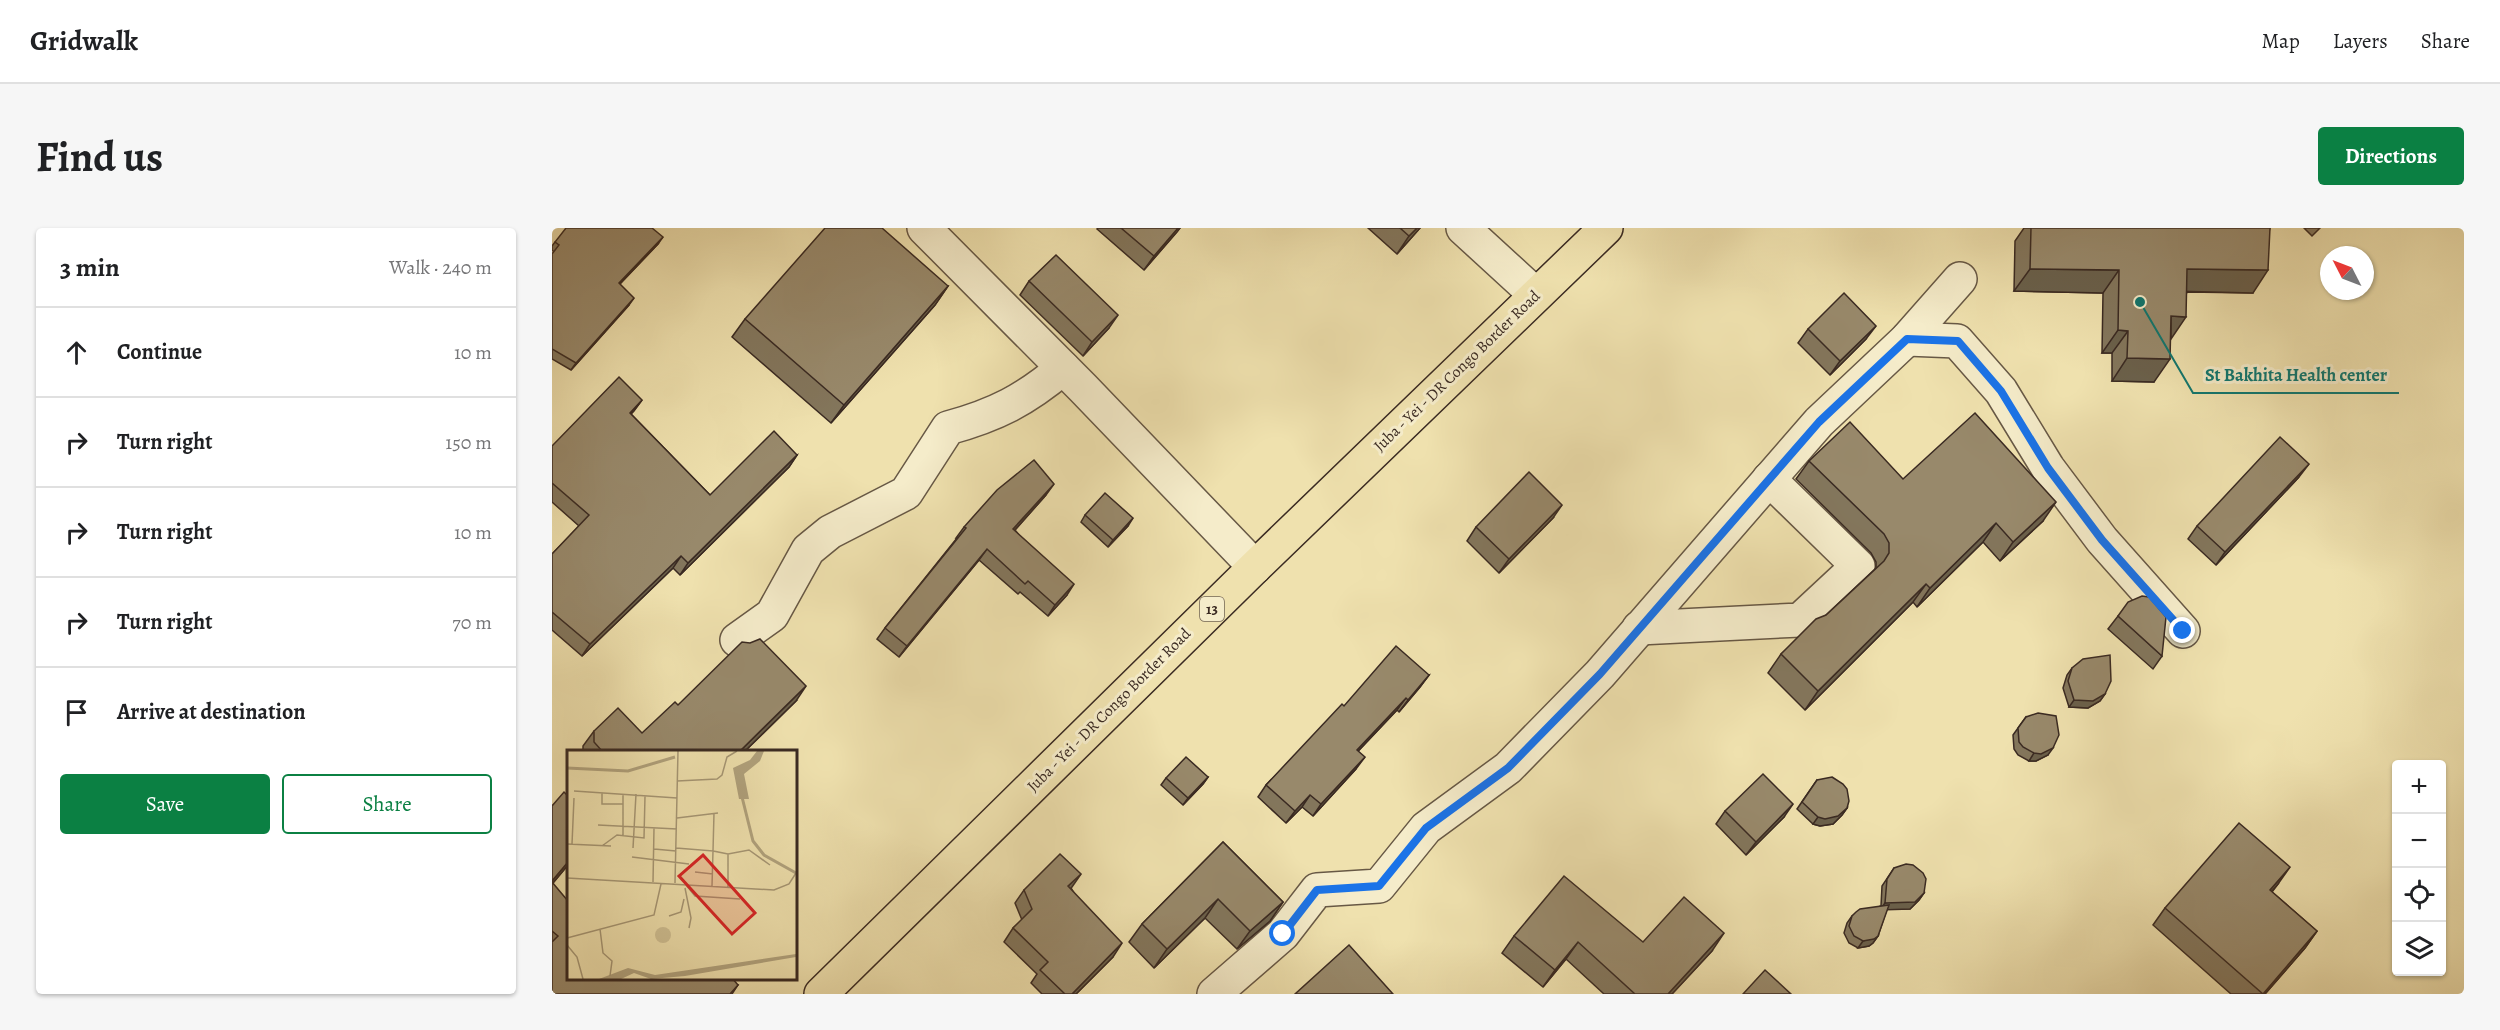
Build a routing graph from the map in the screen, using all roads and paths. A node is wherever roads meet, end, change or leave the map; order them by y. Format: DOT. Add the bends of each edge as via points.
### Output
graph roads {
  1 [pos="924,228"];
  2 [pos="1463,228"];
  3 [pos="1606,228"];
  4 [pos="1960,279"];
  5 [pos="1535,294"];
  6 [pos="1907,339"];
  7 [pos="1063,368"];
  8 [pos="1769,479"];
  9 [pos="1255,567"];
  10 [pos="1639,628"];
  11 [pos="2183,631"];
  12 [pos="737,640"];
  13 [pos="822,994"];
  14 [pos="1214,994"];
  1 -- 7 [label="street"];
  2 -- 5 [label="street"];
  3 -- 5 [label="main road, Juba - Yei - DR Congo Border Road / 13"];
  4 -- 6 [label="street"];
  5 -- 9 [label="main road, Juba - Yei - DR Congo Border Road / 13"];
  6 -- 8 [label="street" via="1819,422"];
  6 -- 11 [label="street" via="1958,341 2001,391 2048,468 2102,540"];
  7 -- 9 [label="street"];
  7 -- 12 [label="street" via="1037,390 987,417 948,428 906,493 830,532 808,550 772,615"];
  8 -- 10 [label="street"];
  8 -- 10 [label="street" via="1857,566 1800,620"];
  9 -- 13 [label="main road, Juba - Yei - DR Congo Border Road / 13"];
  10 -- 14 [label="street" via="1508,768 1426,828 1379,886 1317,890 1283,934"];
}
